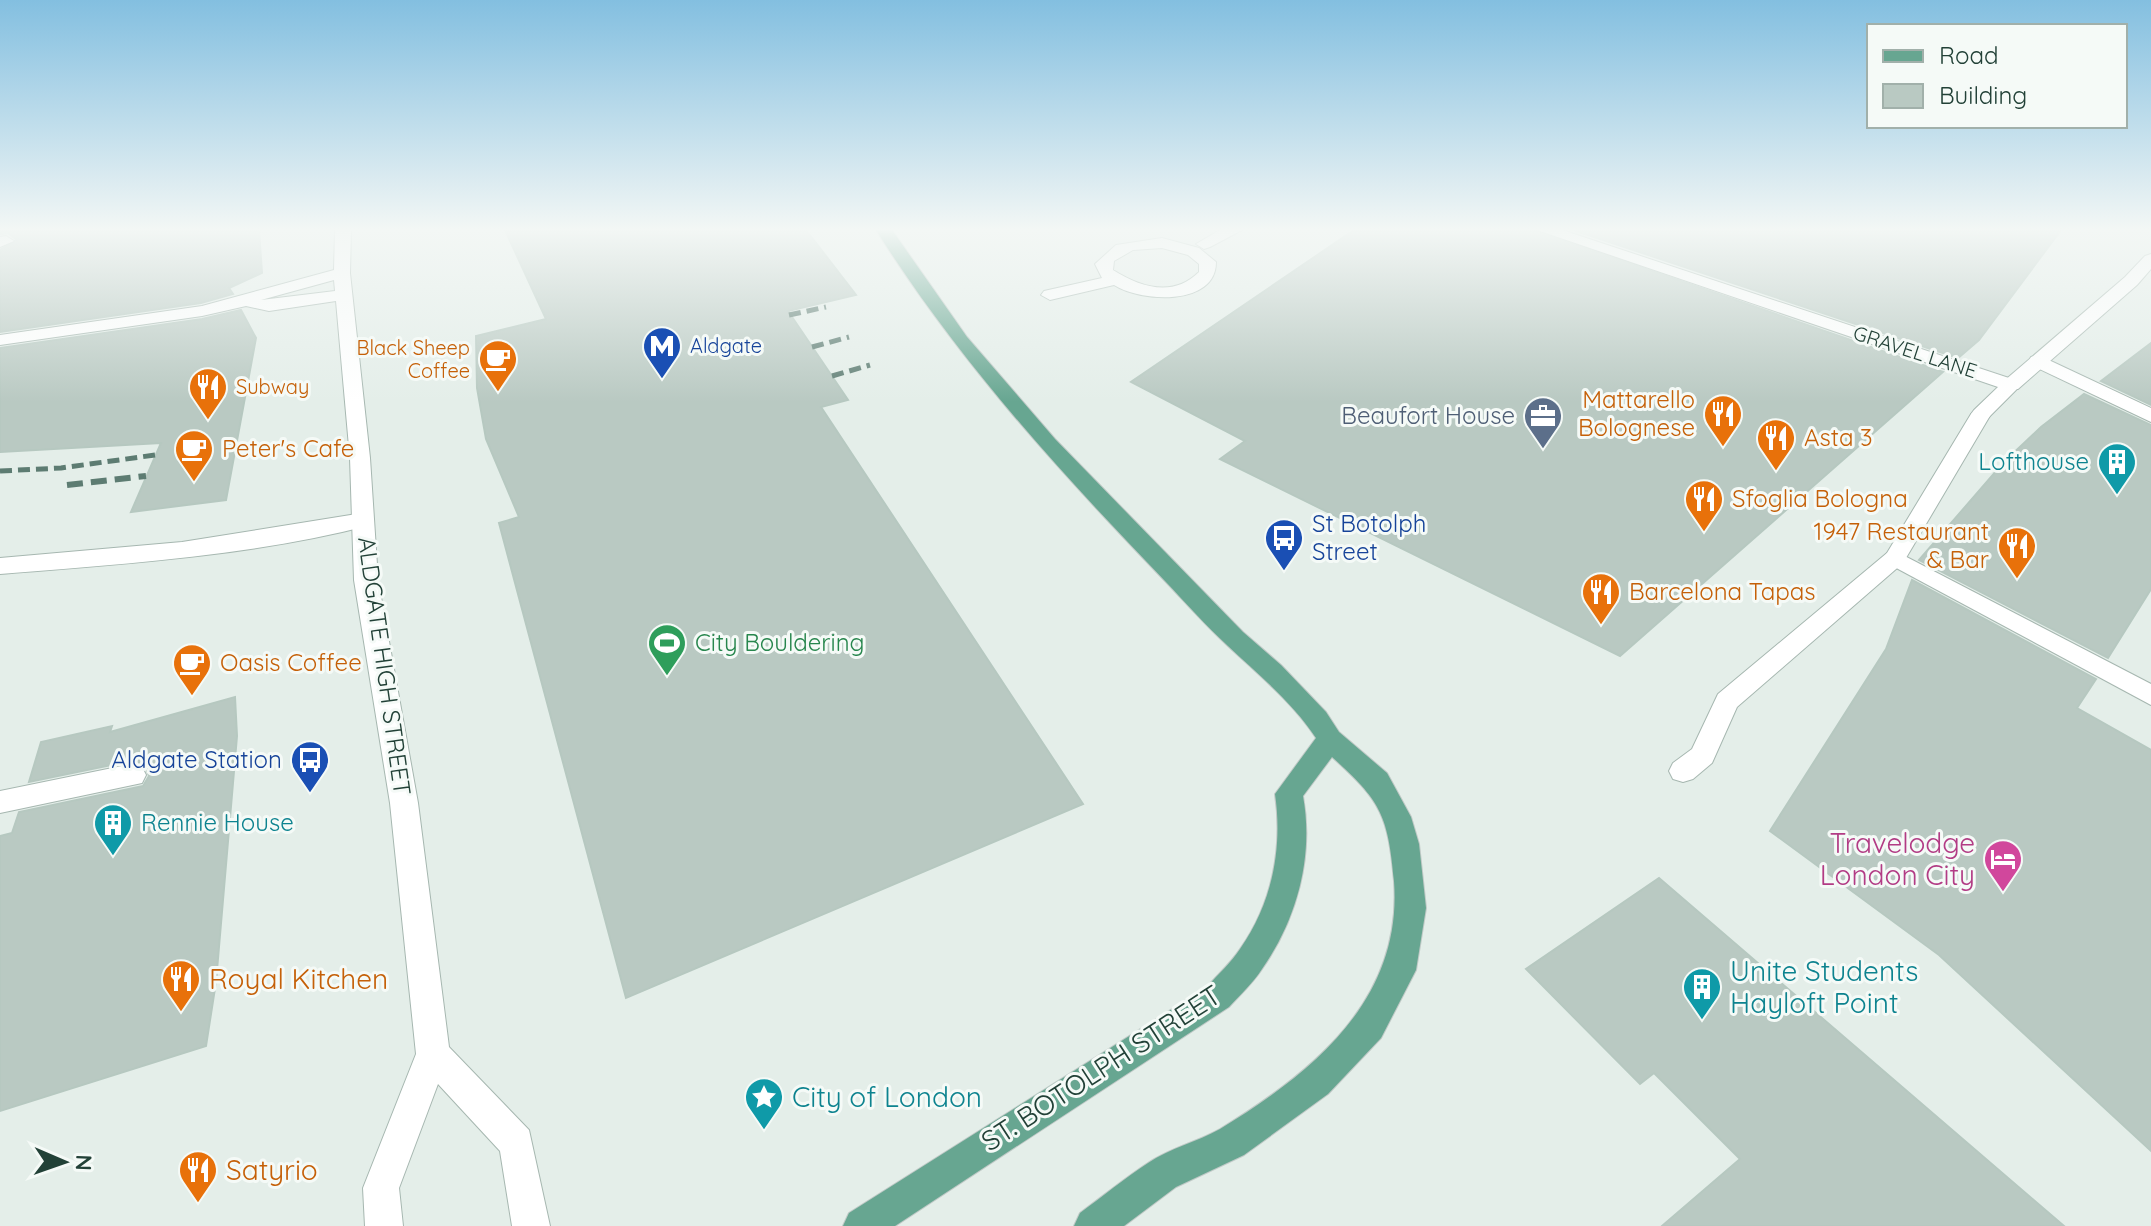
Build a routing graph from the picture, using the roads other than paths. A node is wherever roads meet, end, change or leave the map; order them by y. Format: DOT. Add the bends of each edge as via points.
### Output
graph roads {
  1 [pos="283,287"];
  2 [pos="343,287"];
  3 [pos="919,287"];
  4 [pos="1083,287"];
  5 [pos="1130,287"];
  6 [pos="1193,287"];
  7 [pos="1717,287"];
  8 [pos="2124,287"];
  9 [pos="344,295"];
  10 [pos="1050,295"];
  11 [pos="236,304"];
  12 [pos="0,340"];
  13 [pos="2038,361"];
  14 [pos="2011,385"];
  15 [pos="2151,416"];
  16 [pos="363,520"];
  17 [pos="1895,558"];
  18 [pos="0,566"];
  19 [pos="2151,696"];
  20 [pos="1330,739"];
  21 [pos="1683,771"];
  22 [pos="132,775"];
  23 [pos="0,802"];
  24 [pos="433,1054"];
  25 [pos="384,1226"];
  26 [pos="531,1226"];
  27 [pos="862,1226"];
  28 [pos="1093,1226"];
  1 -- 11 [label="street"];
  2 -- 9 [label="street, ALDGATE HIGH STREET"];
  3 -- 20 [label="main road" via="1000,389 1223,627 1272,671"];
  4 -- 10 [label="street"];
  5 -- 6 [label="street" via="1176,292"];
  7 -- 14 [label="street, GRAVEL LANE"];
  8 -- 13 [label="street"];
  9 -- 11 [label="street" via="269,306"];
  9 -- 16 [label="street, ALDGATE HIGH STREET"];
  11 -- 12 [label="street"];
  13 -- 14 [label="street"];
  13 -- 15 [label="street"];
  14 -- 17 [label="street" via="1981,414"];
  16 -- 18 [label="street" via="233,545"];
  16 -- 24 [label="street, ALDGATE HIGH STREET" via="366,580 404,803"];
  17 -- 19 [label="street"];
  17 -- 21 [label="street" via="1727,701 1702,756"];
  20 -- 27 [label="main road, ST. BOTOLPH STREET" via="1289,794 1292,856 1267,930 1251,960 1218,997"];
  20 -- 28 [label="main road" via="1377,781 1397,817 1411,908 1400,970 1369,1027 1316,1082 1231,1142 1163,1174"];
  22 -- 23 [label="street"];
  24 -- 25 [label="street, ALDGATE HIGH STREET" via="381,1188"];
  24 -- 26 [label="street" via="516,1143"];
}
